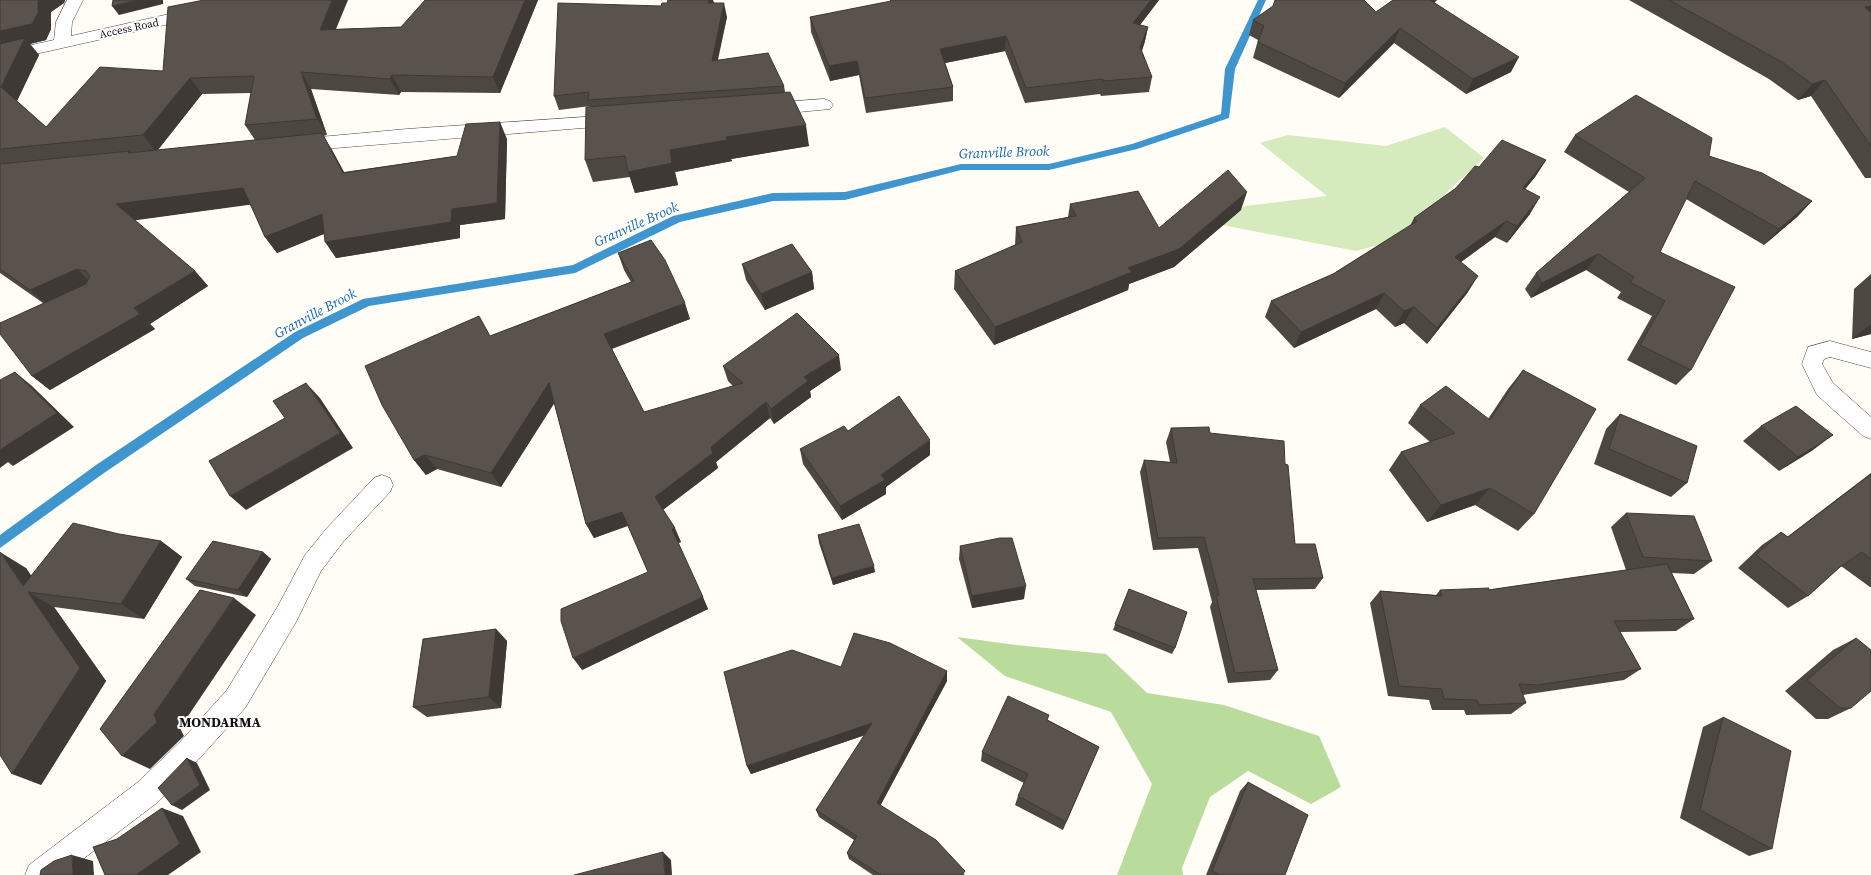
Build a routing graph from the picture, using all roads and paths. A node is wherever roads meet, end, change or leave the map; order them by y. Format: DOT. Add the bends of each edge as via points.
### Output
graph roads {
  1 [pos="75,0"];
  2 [pos="208,11"];
  3 [pos="62,42"];
  4 [pos="0,57"];
  5 [pos="824,105"];
  6 [pos="754,110"];
  7 [pos="629,120"];
  8 [pos="279,147"];
  9 [pos="1871,360"];
  10 [pos="1871,430"];
  11 [pos="382,485"];
  12 [pos="39,875"];
  1 -- 3 [label="street" via="64,22"];
  2 -- 3 [label="street, Access Road"];
  3 -- 4 [label="street, Access Road"];
  5 -- 6 [label="street"];
  7 -- 8 [label="street" via="407,135"];
  9 -- 10 [label="street" via="1830,349 1814,353 1812,364 1825,389"];
  11 -- 12 [label="street" via="335,535 313,563 287,614 236,700 190,751 148,792"];
}
